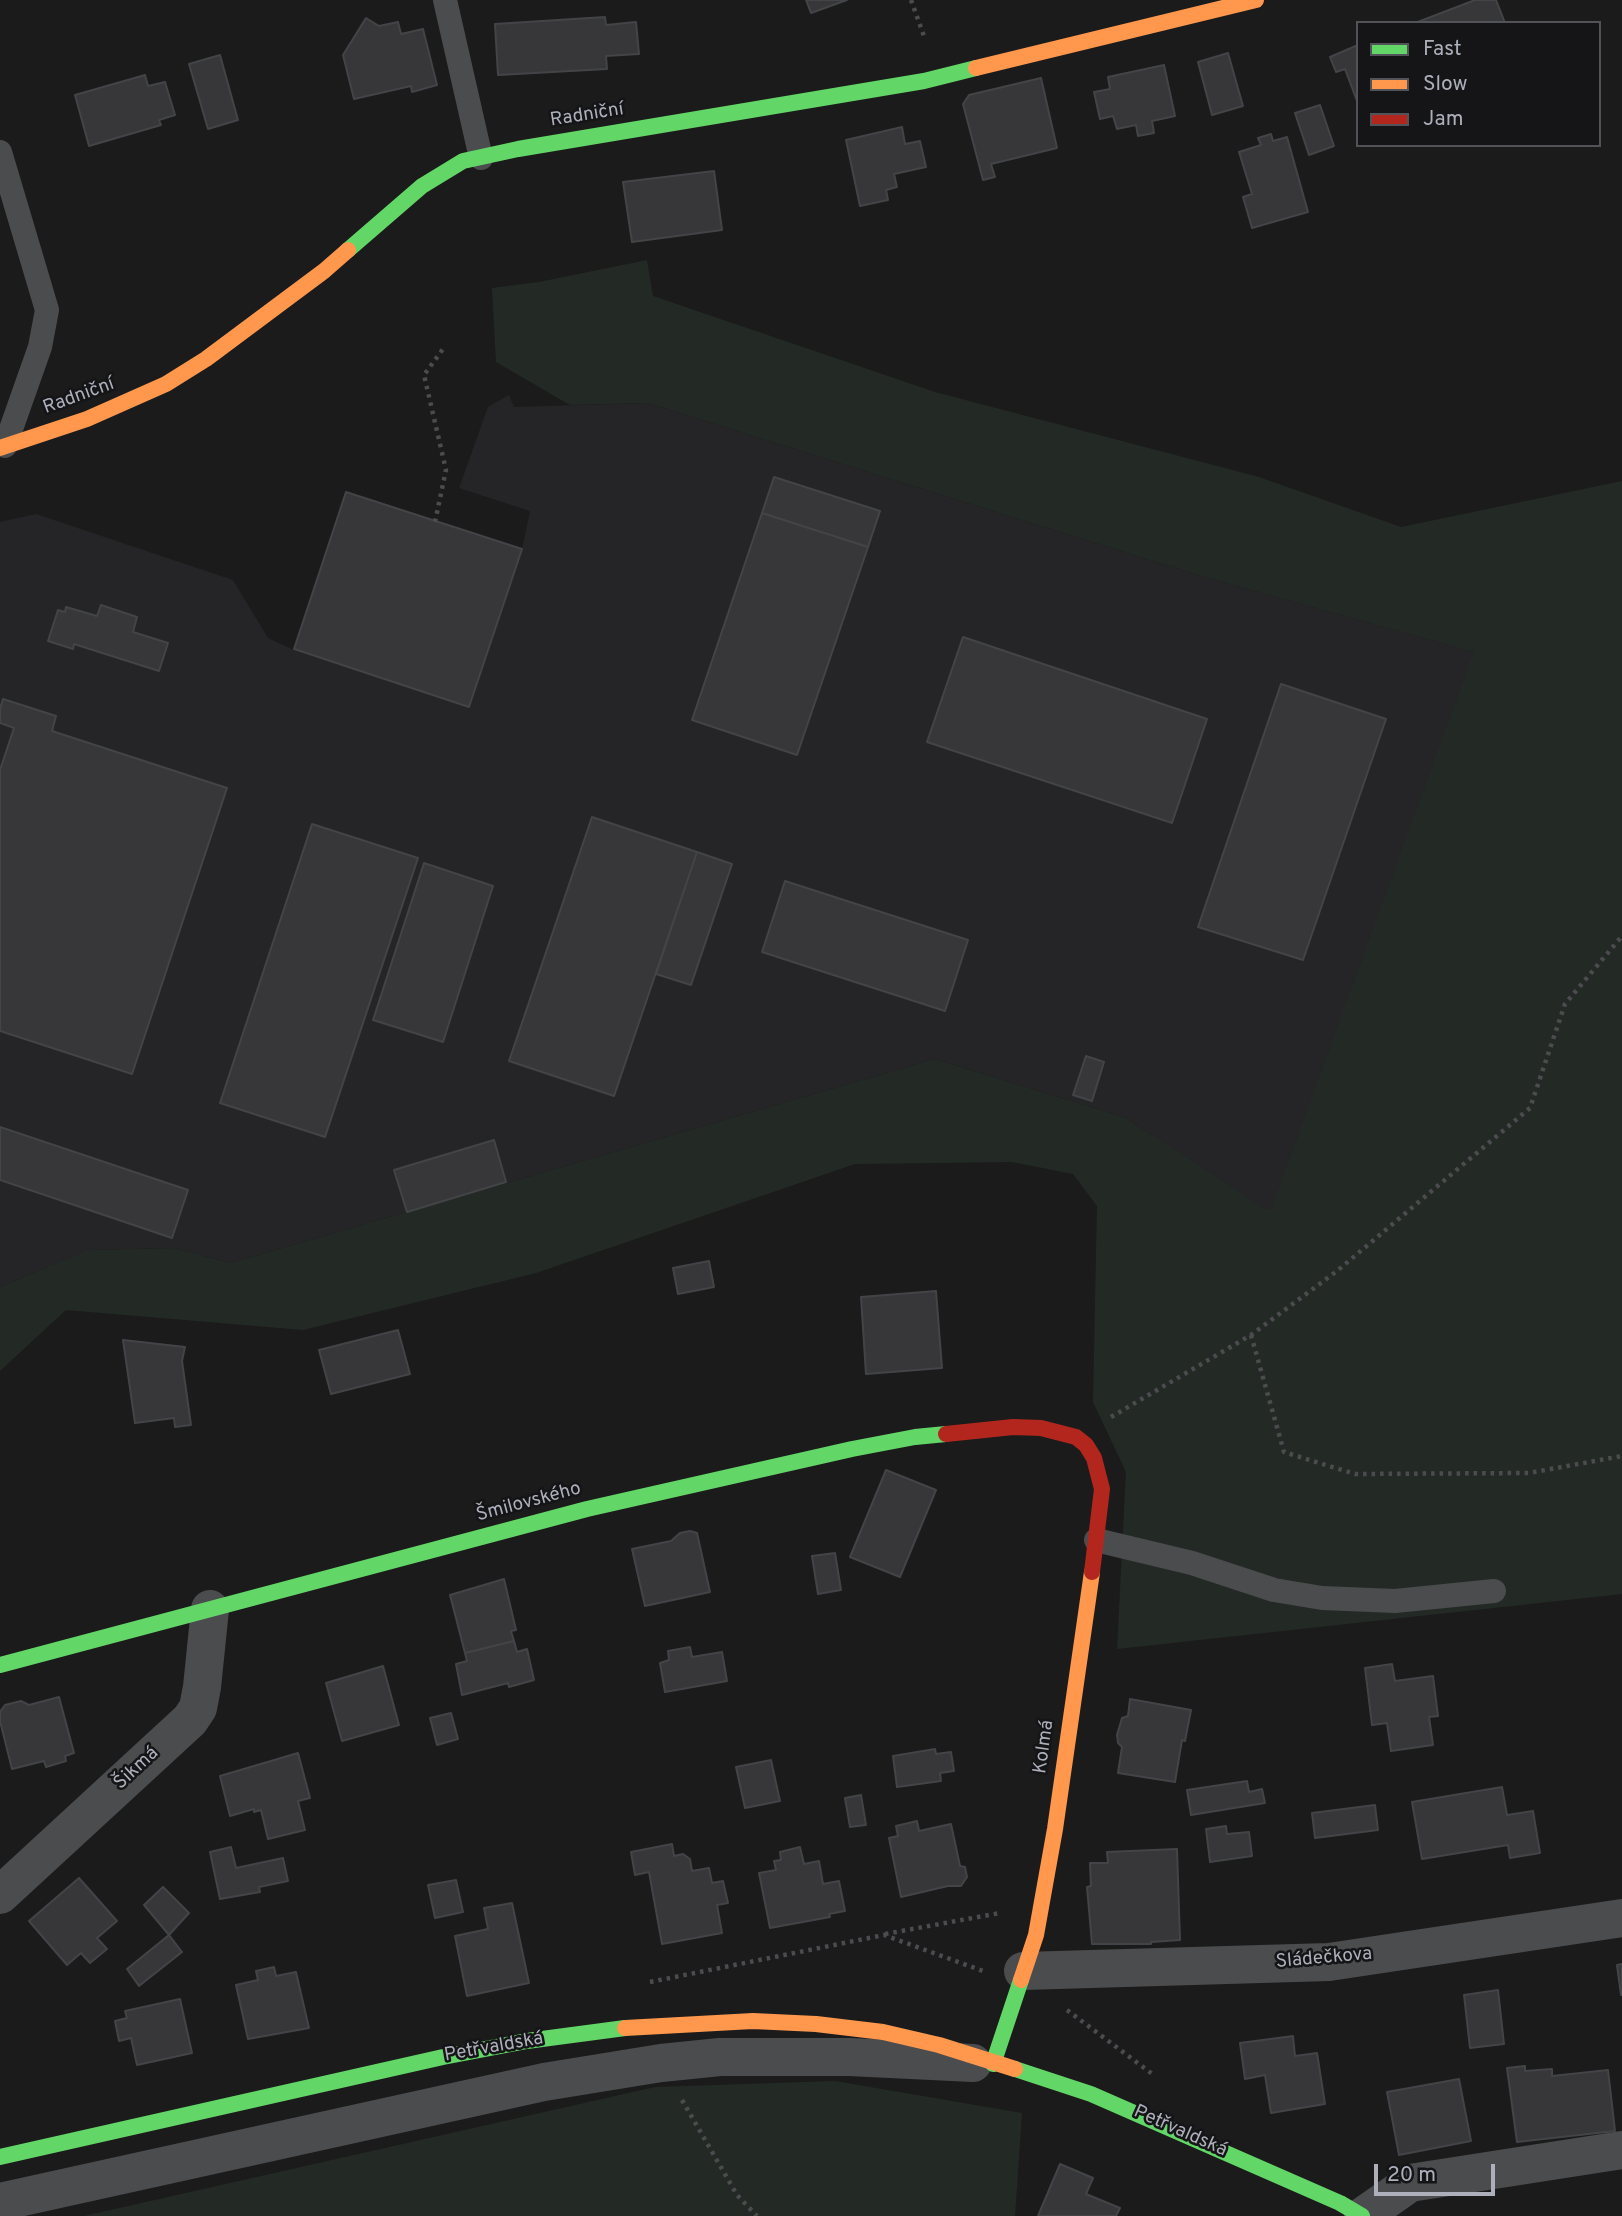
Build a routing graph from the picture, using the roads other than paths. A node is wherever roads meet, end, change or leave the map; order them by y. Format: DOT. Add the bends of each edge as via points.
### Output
graph roads {
  1 [pos="445,0"];
  2 [pos="1256,0"];
  3 [pos="0,152"];
  4 [pos="481,158"];
  5 [pos="2,447"];
  6 [pos="1076,1437"];
  7 [pos="1096,1540"];
  8 [pos="1494,1591"];
  9 [pos="210,1609"];
  10 [pos="0,1665"];
  11 [pos="0,1895"];
  12 [pos="1622,1918"];
  13 [pos="1023,1972"];
  14 [pos="993,2064"];
  15 [pos="1622,2150"];
  16 [pos="0,2157"];
  17 [pos="0,2202"];
  18 [pos="1362,2216"];
  1 -- 4 [label="lane"];
  2 -- 4 [label="street, Radniční" via="924,81"];
  3 -- 5 [label="lane" via="47,310 40,347"];
  4 -- 5 [label="street, Radniční" via="463,161 422,186 324,271 166,384 87,419"];
  6 -- 7 [label="street, Kolmá" via="1093,1455 1099,1473"];
  6 -- 9 [label="street, Šmilovského" via="1041,1427 1013,1427 852,1449 587,1509"];
  7 -- 8 [label="lane" via="1192,1563 1274,1590 1322,1598 1395,1601"];
  7 -- 13 [label="street, Kolmá" via="1055,1829 1036,1935"];
  9 -- 10 [label="street, Šmilovského"];
  9 -- 11 [label="street, Šikmá" via="202,1687 190,1720"];
  12 -- 13 [label="street, Sládečkova" via="1329,1962"];
  13 -- 14 [label="street, Kolmá"];
  14 -- 16 [label="street, Petřvaldská" via="883,2032 816,2024 753,2021 621,2028 443,2057"];
  14 -- 17 [label="street, Petřvaldská" via="849,2057 720,2057 661,2063 544,2082"];
  14 -- 18 [label="street, Petřvaldská" via="1091,2094"];
  15 -- 18 [label="street, Petřvaldská" via="1410,2183"];
}
